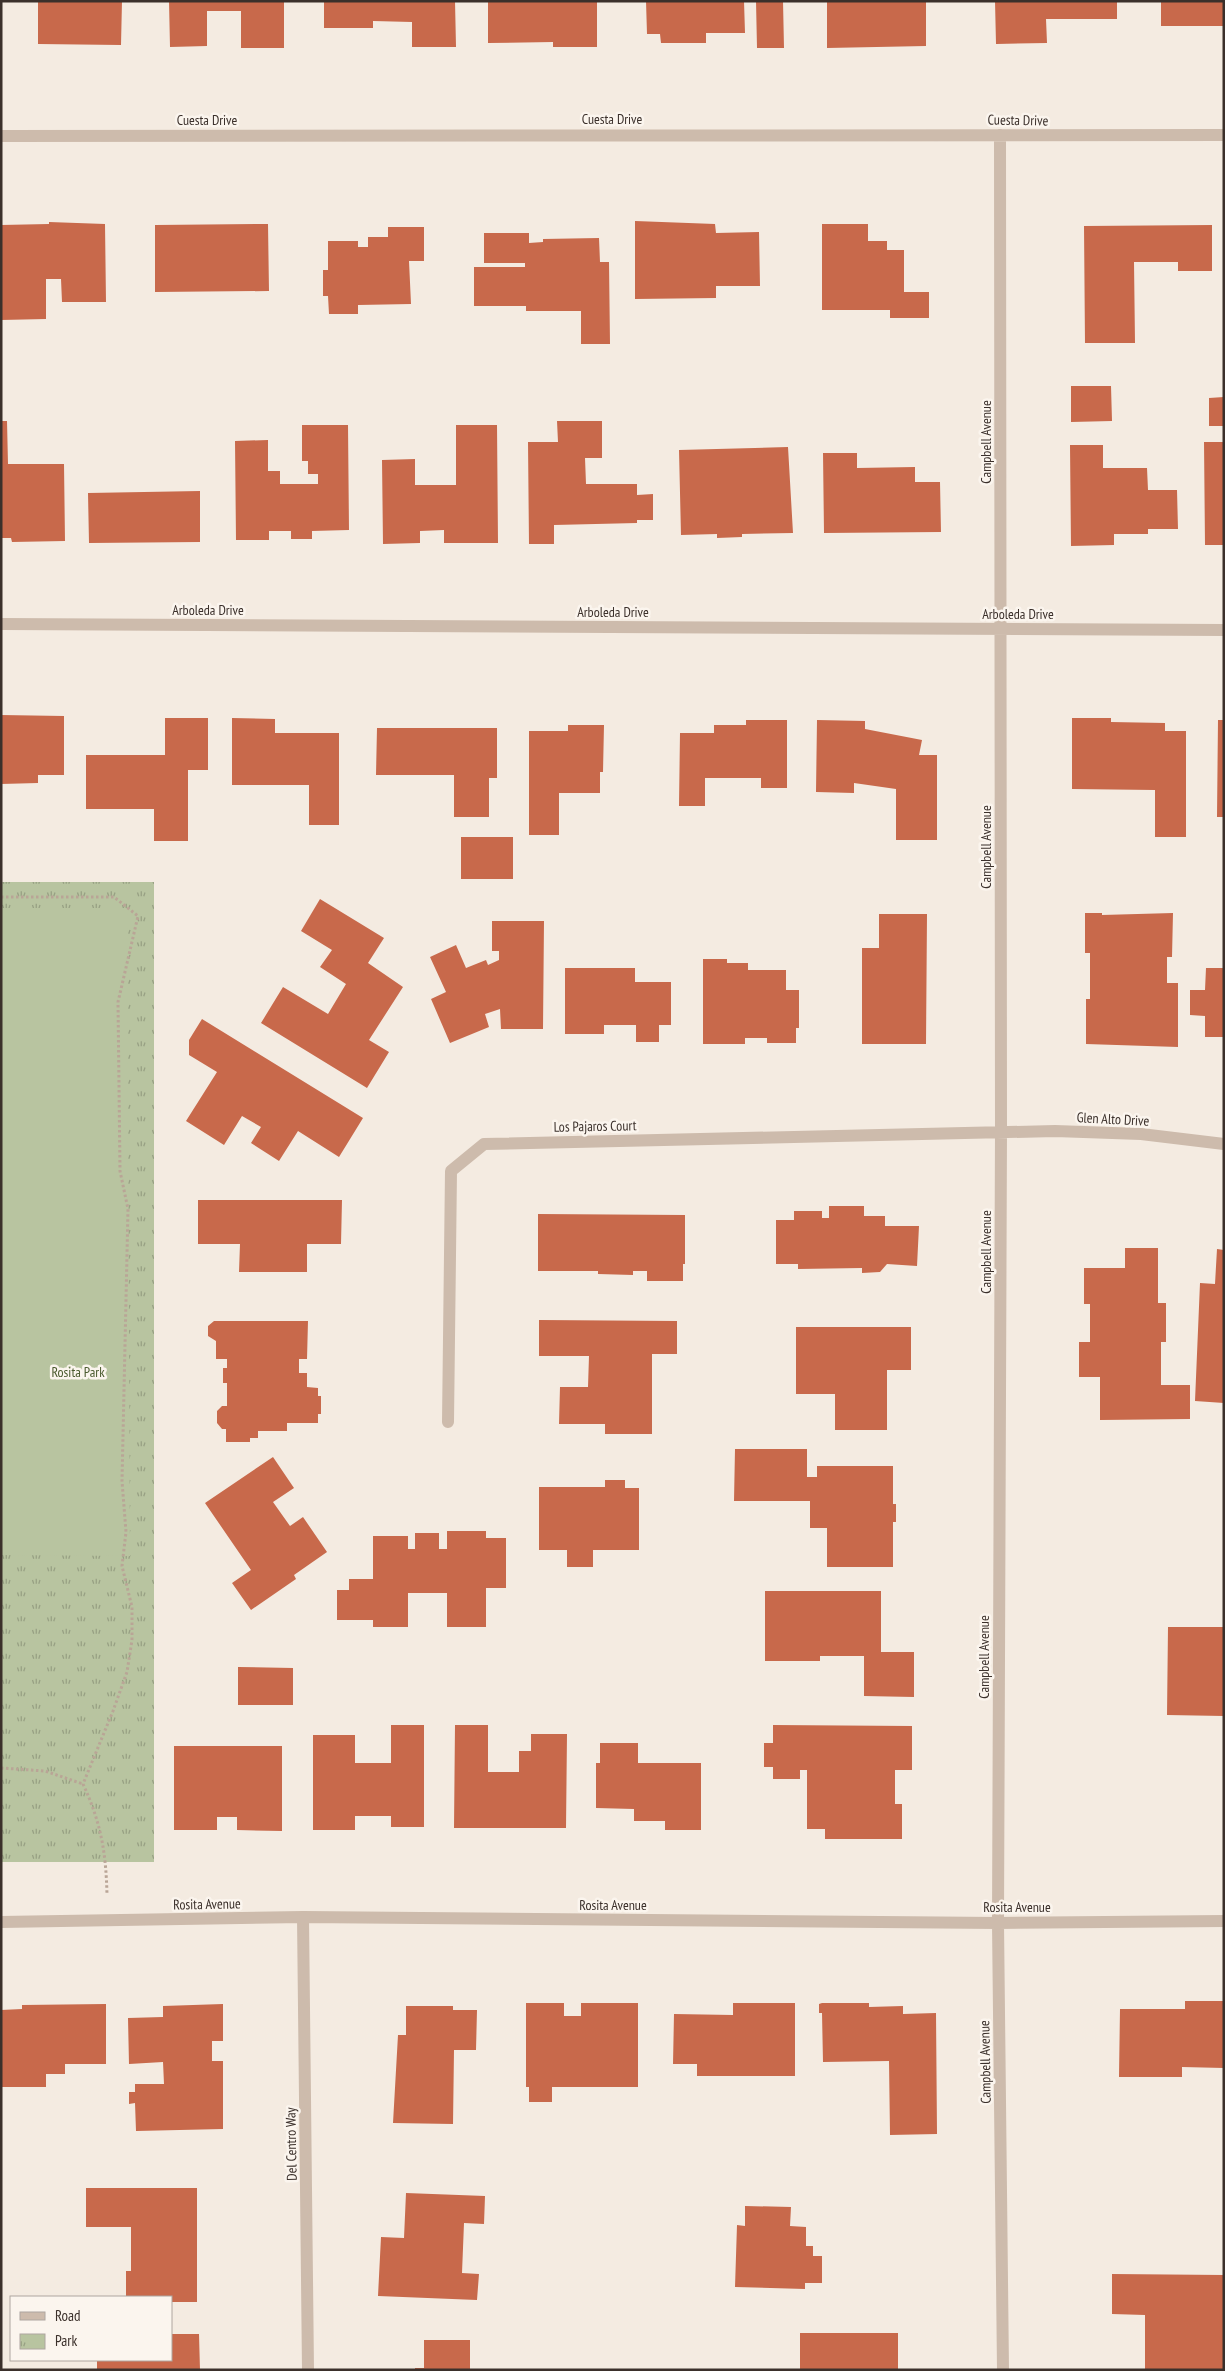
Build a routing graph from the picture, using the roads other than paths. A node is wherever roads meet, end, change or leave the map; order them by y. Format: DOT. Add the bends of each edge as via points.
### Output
graph roads {
  1 [pos="1000,135"];
  2 [pos="1224,135"];
  3 [pos="1,136"];
  4 [pos="1,624"];
  5 [pos="1001,629"];
  6 [pos="1224,630"];
  7 [pos="1001,1132"];
  8 [pos="1224,1144"];
  9 [pos="448,1422"];
  10 [pos="303,1917"];
  11 [pos="1224,1921"];
  12 [pos="1,1922"];
  13 [pos="998,1923"];
  14 [pos="308,2370"];
  15 [pos="1003,2370"];
  1 -- 2 [label="street, Cuesta Drive"];
  1 -- 3 [label="street, Cuesta Drive"];
  1 -- 5 [label="street, Campbell Avenue"];
  4 -- 5 [label="street, Arboleda Drive"];
  5 -- 6 [label="street, Arboleda Drive"];
  5 -- 7 [label="street, Campbell Avenue"];
  7 -- 8 [label="street, Glen Alto Drive" via="1141,1134"];
  7 -- 9 [label="street, Los Pajaros Court" via="484,1144 451,1171"];
  7 -- 13 [label="street, Campbell Avenue"];
  10 -- 12 [label="street, Rosita Avenue"];
  10 -- 13 [label="street, Rosita Avenue"];
  10 -- 14 [label="street, Del Centro Way"];
  11 -- 13 [label="street, Rosita Avenue"];
  13 -- 15 [label="street, Campbell Avenue"];
}
